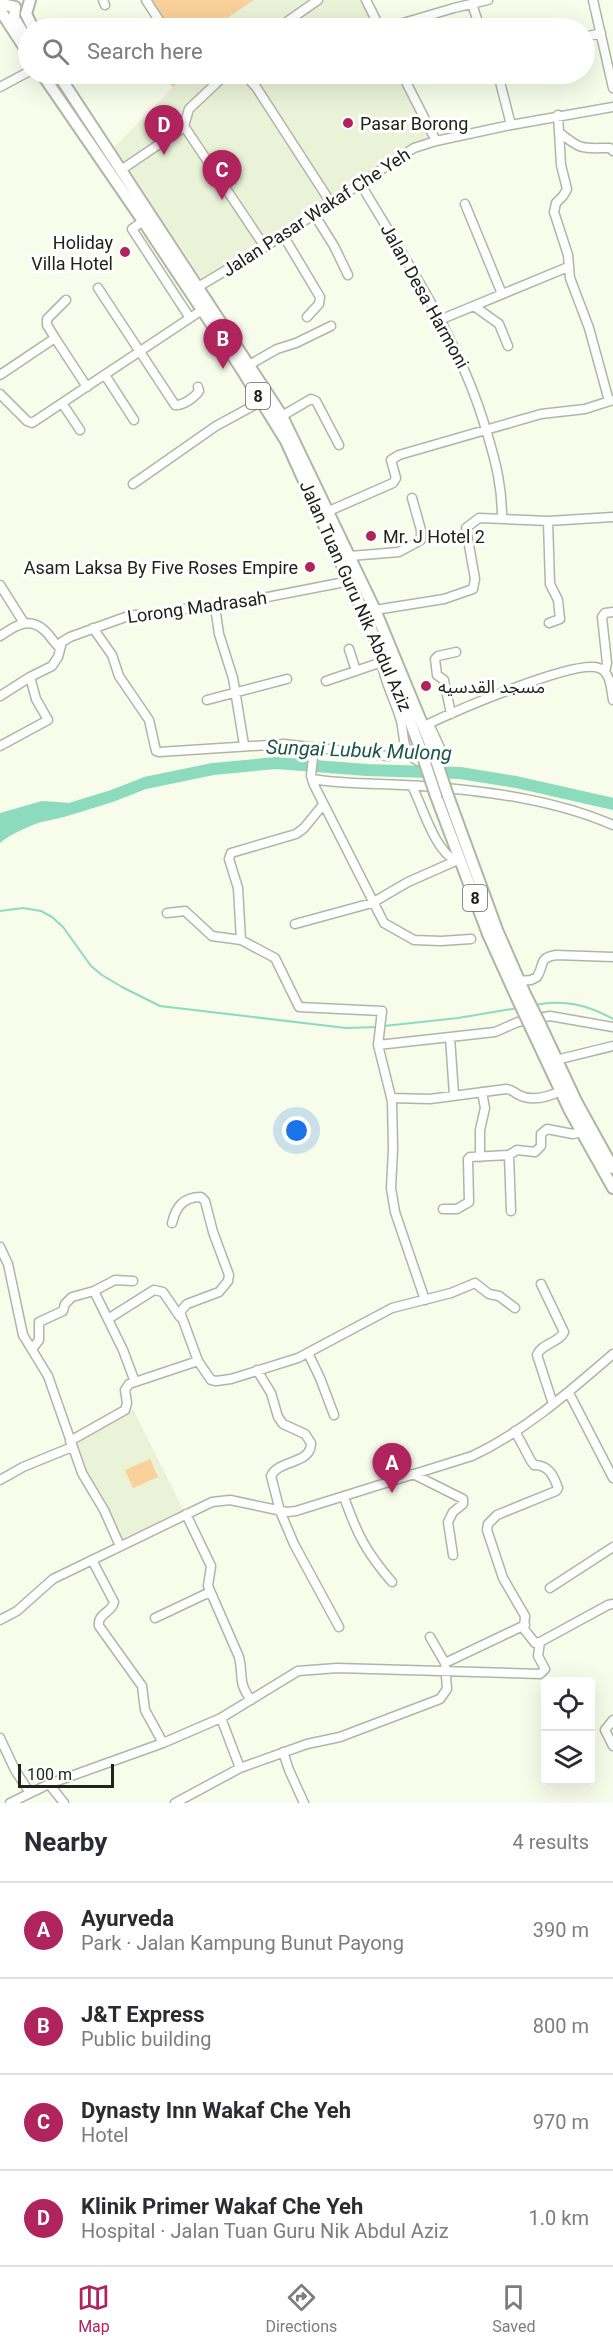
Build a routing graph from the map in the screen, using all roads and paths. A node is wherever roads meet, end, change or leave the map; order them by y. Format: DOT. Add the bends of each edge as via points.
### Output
graph roads {
  1 [pos="1,0"];
  2 [pos="29,0"];
  3 [pos="146,0"];
  4 [pos="318,0"];
  5 [pos="366,0"];
  6 [pos="488,0"];
  7 [pos="593,0"];
  8 [pos="15,2"];
  9 [pos="472,4"];
  10 [pos="0,10"];
  11 [pos="25,18"];
  12 [pos="27,18"];
  13 [pos="158,18"];
  14 [pos="292,18"];
  15 [pos="375,18"];
  16 [pos="420,18"];
  17 [pos="477,18"];
  18 [pos="18,25"];
  19 [pos="601,33"];
  20 [pos="595,34"];
  21 [pos="18,38"];
  22 [pos="18,77"];
  23 [pos="49,84"];
  24 [pos="55,84"];
  25 [pos="65,84"];
  26 [pos="215,84"];
  27 [pos="253,84"];
  28 [pos="407,84"];
  29 [pos="501,84"];
  30 [pos="0,87"];
  31 [pos="613,88"];
  32 [pos="613,107"];
  33 [pos="558,115"];
  34 [pos="73,117"];
  35 [pos="511,125"];
  36 [pos="183,126"];
  37 [pos="560,133"];
  38 [pos="436,141"];
  39 [pos="613,150"];
  40 [pos="122,170"];
  41 [pos="360,183"];
  42 [pos="331,203"];
  43 [pos="465,204"];
  44 [pos="314,214"];
  45 [pos="143,221"];
  46 [pos="283,235"];
  47 [pos="265,247"];
  48 [pos="161,248"];
  49 [pos="149,256"];
  50 [pos="568,267"];
  51 [pos="348,275"];
  52 [pos="198,287"];
  53 [pos="98,288"];
  54 [pos="502,294"];
  55 [pos="66,300"];
  56 [pos="474,306"];
  57 [pos="202,310"];
  58 [pos="307,317"];
  59 [pos="190,318"];
  60 [pos="442,319"];
  61 [pos="331,326"];
  62 [pos="55,338"];
  63 [pos="508,346"];
  64 [pos="140,352"];
  65 [pos="249,365"];
  66 [pos="0,375"];
  67 [pos="105,375"];
  68 [pos="87,387"];
  69 [pos="198,387"];
  70 [pos="0,394"];
  71 [pos="262,401"];
  72 [pos="611,401"];
  73 [pos="62,403"];
  74 [pos="282,416"];
  75 [pos="134,420"];
  76 [pos="80,430"];
  77 [pos="486,430"];
  78 [pos="339,445"];
  79 [pos="133,484"];
  80 [pos="412,498"];
  81 [pos="329,511"];
  82 [pos="613,517"];
  83 [pos="502,518"];
  84 [pos="548,521"];
  85 [pos="351,556"];
  86 [pos="350,581"];
  87 [pos="0,585"];
  88 [pos="215,607"];
  89 [pos="375,610"];
  90 [pos="613,612"];
  91 [pos="24,623"];
  92 [pos="549,623"];
  93 [pos="93,628"];
  94 [pos="0,636"];
  95 [pos="60,648"];
  96 [pos="380,648"];
  97 [pos="349,649"];
  98 [pos="456,652"];
  99 [pos="382,663"];
  100 [pos="356,671"];
  101 [pos="605,672"];
  102 [pos="30,676"];
  103 [pos="286,678"];
  104 [pos="326,681"];
  105 [pos="235,692"];
  106 [pos="0,696"];
  107 [pos="207,700"];
  108 [pos="613,700"];
  109 [pos="451,714"];
  110 [pos="427,725"];
  111 [pos="244,745"];
  112 [pos="0,746"];
  113 [pos="407,750"];
  114 [pos="314,751"];
  115 [pos="311,778"];
  116 [pos="412,786"];
  117 [pos="442,796"];
  118 [pos="322,806"];
  119 [pos="613,825"];
  120 [pos="458,860"];
  121 [pos="372,903"];
  122 [pos="167,913"];
  123 [pos="295,924"];
  124 [pos="471,939"];
  125 [pos="241,940"];
  126 [pos="613,957"];
  127 [pos="519,981"];
  128 [pos="521,996"];
  129 [pos="535,1026"];
  130 [pos="613,1028"];
  131 [pos="450,1037"];
  132 [pos="378,1045"];
  133 [pos="613,1046"];
  134 [pos="556,1060"];
  135 [pos="561,1091"];
  136 [pos="482,1092"];
  137 [pos="454,1095"];
  138 [pos="391,1098"];
  139 [pos="582,1132"];
  140 [pos="509,1155"];
  141 [pos="480,1157"];
  142 [pos="613,1168"];
  143 [pos="613,1188"];
  144 [pos="443,1209"];
  145 [pos="511,1211"];
  146 [pos="172,1223"];
  147 [pos="0,1247"];
  148 [pos="133,1281"];
  149 [pos="542,1284"];
  150 [pos="94,1291"];
  151 [pos="425,1300"];
  152 [pos="515,1308"];
  153 [pos="180,1317"];
  154 [pos="108,1319"];
  155 [pos="32,1349"];
  156 [pos="308,1353"];
  157 [pos="613,1354"];
  158 [pos="198,1361"];
  159 [pos="257,1370"];
  160 [pos="135,1382"];
  161 [pos="569,1393"];
  162 [pos="553,1404"];
  163 [pos="334,1415"];
  164 [pos="515,1431"];
  165 [pos="71,1444"];
  166 [pos="413,1474"];
  167 [pos="613,1478"];
  168 [pos="0,1480"];
  169 [pos="344,1497"];
  170 [pos="280,1510"];
  171 [pos="186,1514"];
  172 [pos="120,1546"];
  173 [pos="613,1547"];
  174 [pos="453,1555"];
  175 [pos="92,1560"];
  176 [pos="392,1582"];
  177 [pos="550,1588"];
  178 [pos="210,1592"];
  179 [pos="613,1604"];
  180 [pos="156,1618"];
  181 [pos="0,1620"];
  182 [pos="525,1625"];
  183 [pos="339,1627"];
  184 [pos="430,1637"];
  185 [pos="540,1642"];
  186 [pos="445,1667"];
  187 [pos="251,1700"];
  188 [pos="222,1718"];
  189 [pos="613,1720"];
  190 [pos="0,1738"];
  191 [pos="163,1743"];
  192 [pos="613,1746"];
  193 [pos="283,1752"];
  194 [pos="240,1768"];
  195 [pos="49,1784"];
  196 [pos="30,1793"];
  197 [pos="10,1803"];
  198 [pos="64,1803"];
  199 [pos="175,1803"];
  200 [pos="304,1803"];
  1 -- 8 [label="main road" via="6,5"];
  2 -- 8 [label="main road"];
  2 -- 12 [label="main road"];
  3 -- 13 [label="street"];
  4 -- 14 [label="street"];
  5 -- 15 [label="street"];
  6 -- 9 [label="street"];
  7 -- 19 [label="street"];
  8 -- 11 [label="main road"];
  8 -- 18 [label="main road" via="14,18"];
  9 -- 16 [label="street"];
  9 -- 17 [label="street"];
  10 -- 21 [label="main road"];
  19 -- 20 [label="street"];
  19 -- 31 [label="street"];
  22 -- 30 [label="street"];
  23 -- 34 [label="main road, Jalan Tuan Guru Nik Abdul Aziz / 8"];
  24 -- 34 [label="main road"];
  25 -- 40 [label="main road, Jalan Tuan Guru Nik Abdul Aziz / 8"];
  26 -- 36 [label="street" via="189,109"];
  27 -- 42 [label="street"];
  28 -- 38 [label="street"];
  29 -- 35 [label="street"];
  32 -- 33 [label="street, Jalan Pasar Wakaf Che Yeh"];
  33 -- 35 [label="street, Jalan Pasar Wakaf Che Yeh"];
  33 -- 37 [label="street"];
  34 -- 45 [label="main road, Jalan Tuan Guru Nik Abdul Aziz / 8"];
  35 -- 38 [label="street, Jalan Pasar Wakaf Che Yeh"];
  36 -- 40 [label="street"];
  36 -- 47 [label="street"];
  37 -- 39 [label="street" via="586,149"];
  37 -- 50 [label="street" via="567,189 554,207"];
  38 -- 41 [label="street, Jalan Pasar Wakaf Che Yeh" via="404,154"];
  40 -- 52 [label="main road, Jalan Tuan Guru Nik Abdul Aziz / 8"];
  41 -- 42 [label="street, Jalan Pasar Wakaf Che Yeh"];
  41 -- 60 [label="street, Jalan Desa Harmoni"];
  42 -- 44 [label="street, Jalan Pasar Wakaf Che Yeh"];
  43 -- 54 [label="street"];
  44 -- 46 [label="street, Jalan Pasar Wakaf Che Yeh"];
  44 -- 51 [label="street"];
  45 -- 48 [label="main road, Jalan Tuan Guru Nik Abdul Aziz / 8"];
  45 -- 49 [label="street" via="132,229"];
  46 -- 47 [label="street, Jalan Pasar Wakaf Che Yeh"];
  46 -- 58 [label="street" via="320,297 320,303"];
  47 -- 52 [label="street, Jalan Pasar Wakaf Che Yeh"];
  48 -- 49 [label="street"];
  48 -- 57 [label="main road, Jalan Tuan Guru Nik Abdul Aziz / 8"];
  49 -- 59 [label="street"];
  50 -- 54 [label="street"];
  50 -- 72 [label="street"];
  52 -- 65 [label="main road, Jalan Tuan Guru Nik Abdul Aziz / 8"];
  53 -- 64 [label="street"];
  54 -- 56 [label="street"];
  55 -- 62 [label="street" via="47,319 46,325"];
  56 -- 60 [label="street"];
  56 -- 63 [label="street" via="499,324"];
  57 -- 59 [label="street"];
  57 -- 71 [label="main road, Jalan Tuan Guru Nik Abdul Aziz / 8"];
  59 -- 64 [label="street"];
  60 -- 77 [label="street, Jalan Desa Harmoni" via="476,394"];
  61 -- 65 [label="street"];
  62 -- 66 [label="street"];
  62 -- 68 [label="street"];
  64 -- 67 [label="street"];
  64 -- 69 [label="street" via="175,405 197,394"];
  65 -- 74 [label="main road, Jalan Tuan Guru Nik Abdul Aziz / 8"];
  67 -- 68 [label="street"];
  67 -- 75 [label="street"];
  68 -- 73 [label="street"];
  70 -- 73 [label="street" via="30,423"];
  71 -- 79 [label="street" via="216,426"];
  71 -- 86 [label="main road, Jalan Tuan Guru Nik Abdul Aziz / 8" via="298,465"];
  72 -- 77 [label="street" via="585,409 541,414"];
  73 -- 76 [label="street"];
  74 -- 78 [label="street" via="311,399 316,401"];
  74 -- 81 [label="main road, Jalan Tuan Guru Nik Abdul Aziz / 8"];
  77 -- 81 [label="street" via="394,457 393,483"];
  77 -- 83 [label="street, Jalan Desa Harmoni" via="500,476"];
  80 -- 85 [label="street" via="421,540 399,552"];
  81 -- 85 [label="main road, Jalan Tuan Guru Nik Abdul Aziz / 8"];
  82 -- 84 [label="street"];
  83 -- 84 [label="street"];
  83 -- 89 [label="street" via="479,518 466,528 475,579 473,589 444,599"];
  84 -- 92 [label="street" via="550,585 558,600 560,620"];
  85 -- 89 [label="main road, Jalan Tuan Guru Nik Abdul Aziz / 8"];
  86 -- 88 [label="street, Lorong Madrasah"];
  86 -- 96 [label="main road, Jalan Tuan Guru Nik Abdul Aziz / 8"];
  87 -- 91 [label="street"];
  88 -- 93 [label="street, Lorong Madrasah" via="131,615"];
  88 -- 105 [label="street"];
  89 -- 110 [label="main road, Jalan Tuan Guru Nik Abdul Aziz / 8"];
  90 -- 101 [label="street" via="602,617"];
  91 -- 94 [label="street"];
  91 -- 95 [label="street" via="39,627"];
  93 -- 95 [label="street, Lorong Madrasah" via="70,636"];
  93 -- 111 [label="street" via="112,655 118,676 149,720 156,751"];
  95 -- 102 [label="street, Lorong Madrasah" via="52,666"];
  96 -- 99 [label="street"];
  96 -- 117 [label="main road, Jalan Tuan Guru Nik Abdul Aziz / 8, bridge"];
  97 -- 100 [label="street"];
  98 -- 109 [label="street" via="435,659"];
  99 -- 100 [label="street"];
  99 -- 113 [label="street"];
  100 -- 104 [label="street"];
  101 -- 108 [label="street"];
  101 -- 109 [label="street" via="593,667 575,669"];
  102 -- 106 [label="street, Lorong Madrasah"];
  102 -- 112 [label="street" via="36,699 48,720"];
  103 -- 105 [label="street"];
  105 -- 107 [label="street"];
  105 -- 111 [label="street"];
  109 -- 110 [label="street"];
  110 -- 113 [label="street" via="446,762 422,763"];
  110 -- 117 [label="main road, Jalan Tuan Guru Nik Abdul Aziz / 8, bridge"];
  111 -- 114 [label="street" via="284,744"];
  113 -- 114 [label="street" via="388,756"];
  114 -- 115 [label="street"];
  115 -- 116 [label="street"];
  115 -- 118 [label="street"];
  116 -- 119 [label="street" via="535,801"];
  116 -- 120 [label="street" via="438,842 448,856"];
  117 -- 120 [label="main road, Jalan Tuan Guru Nik Abdul Aziz / 8"];
  117 -- 127 [label="main road, Jalan Tuan Guru Nik Abdul Aziz / 8"];
  118 -- 121 [label="street"];
  118 -- 125 [label="street" via="296,834 231,854 238,888"];
  120 -- 121 [label="street"];
  120 -- 128 [label="main road, Jalan Tuan Guru Nik Abdul Aziz / 8" via="488,934"];
  121 -- 123 [label="street"];
  121 -- 124 [label="street" via="384,923 414,940"];
  122 -- 125 [label="street" via="185,911 212,936"];
  125 -- 132 [label="street" via="277,959 299,1007 382,1011"];
  126 -- 127 [label="street" via="548,956 542,960 537,977"];
  127 -- 128 [label="main road, Jalan Tuan Guru Nik Abdul Aziz / 8"];
  128 -- 129 [label="main road, Jalan Tuan Guru Nik Abdul Aziz / 8, bridge"];
  129 -- 134 [label="main road, Jalan Tuan Guru Nik Abdul Aziz / 8"];
  129 -- 135 [label="main road, Jalan Tuan Guru Nik Abdul Aziz / 8"];
  130 -- 131 [label="street" via="550,1016 518,1022 501,1031"];
  131 -- 132 [label="street"];
  131 -- 137 [label="street"];
  132 -- 138 [label="street"];
  133 -- 134 [label="street"];
  134 -- 142 [label="main road, Jalan Tuan Guru Nik Abdul Aziz / 8"];
  135 -- 136 [label="street" via="541,1098 521,1096 511,1089"];
  135 -- 139 [label="main road, Jalan Tuan Guru Nik Abdul Aziz / 8"];
  136 -- 137 [label="street"];
  136 -- 141 [label="street" via="485,1108"];
  137 -- 138 [label="street"];
  138 -- 151 [label="street" via="390,1176 395,1212"];
  139 -- 140 [label="street" via="547,1129 538,1150 517,1150"];
  139 -- 143 [label="main road, Jalan Tuan Guru Nik Abdul Aziz / 8"];
  140 -- 141 [label="street"];
  140 -- 145 [label="street"];
  141 -- 144 [label="street" via="468,1159 469,1202 457,1209"];
  146 -- 153 [label="street" via="177,1207 201,1197 229,1275 225,1287 187,1304"];
  147 -- 155 [label="street" via="8,1264 23,1335"];
  148 -- 150 [label="street" via="115,1280"];
  149 -- 162 [label="street" via="564,1332 538,1352"];
  150 -- 154 [label="street"];
  150 -- 155 [label="street" via="72,1297 63,1311 42,1319 38,1325 39,1340"];
  151 -- 152 [label="street" via="475,1283"];
  151 -- 156 [label="street" via="392,1308"];
  153 -- 154 [label="street" via="159,1290"];
  153 -- 158 [label="street"];
  154 -- 160 [label="street"];
  155 -- 165 [label="street" via="48,1376"];
  156 -- 159 [label="street"];
  156 -- 163 [label="street"];
  157 -- 161 [label="street"];
  158 -- 159 [label="street" via="206,1375 216,1381"];
  158 -- 160 [label="street"];
  159 -- 170 [label="street" via="282,1424 305,1434 311,1443 305,1457 271,1476"];
  160 -- 165 [label="street" via="125,1390 125,1410"];
  161 -- 162 [label="street"];
  161 -- 167 [label="street"];
  162 -- 164 [label="street"];
  164 -- 166 [label="street" via="472,1455"];
  164 -- 182 [label="street" via="534,1465 543,1464 558,1488 497,1515 488,1524 503,1578 525,1616"];
  165 -- 168 [label="street"];
  165 -- 172 [label="street"];
  166 -- 169 [label="street"];
  166 -- 174 [label="street" via="463,1499 464,1504 448,1522"];
  169 -- 170 [label="street" via="296,1511"];
  169 -- 176 [label="street" via="362,1544"];
  170 -- 171 [label="street" via="220,1500"];
  170 -- 183 [label="street"];
  171 -- 172 [label="street"];
  171 -- 178 [label="street" via="211,1566"];
  172 -- 175 [label="street"];
  173 -- 177 [label="street"];
  175 -- 181 [label="street" via="53,1579 17,1611"];
  175 -- 191 [label="street" via="114,1602 100,1616 99,1626 142,1686 145,1710"];
  178 -- 180 [label="street"];
  178 -- 187 [label="street" via="242,1666 240,1683"];
  179 -- 185 [label="street"];
  182 -- 185 [label="street" via="531,1640"];
  182 -- 186 [label="street"];
  184 -- 186 [label="street"];
  185 -- 186 [label="street" via="538,1656 545,1669 540,1674"];
  186 -- 187 [label="street" via="306,1669 289,1674"];
  186 -- 193 [label="street" via="447,1689 440,1699 340,1737"];
  187 -- 188 [label="street"];
  188 -- 191 [label="street"];
  188 -- 194 [label="street"];
  189 -- 192 [label="street" via="605,1730"];
  190 -- 196 [label="street"];
  191 -- 195 [label="street"];
  193 -- 194 [label="street"];
  193 -- 200 [label="street"];
  194 -- 199 [label="street"];
  195 -- 196 [label="street"];
  195 -- 198 [label="street"];
  196 -- 197 [label="street"];
}
